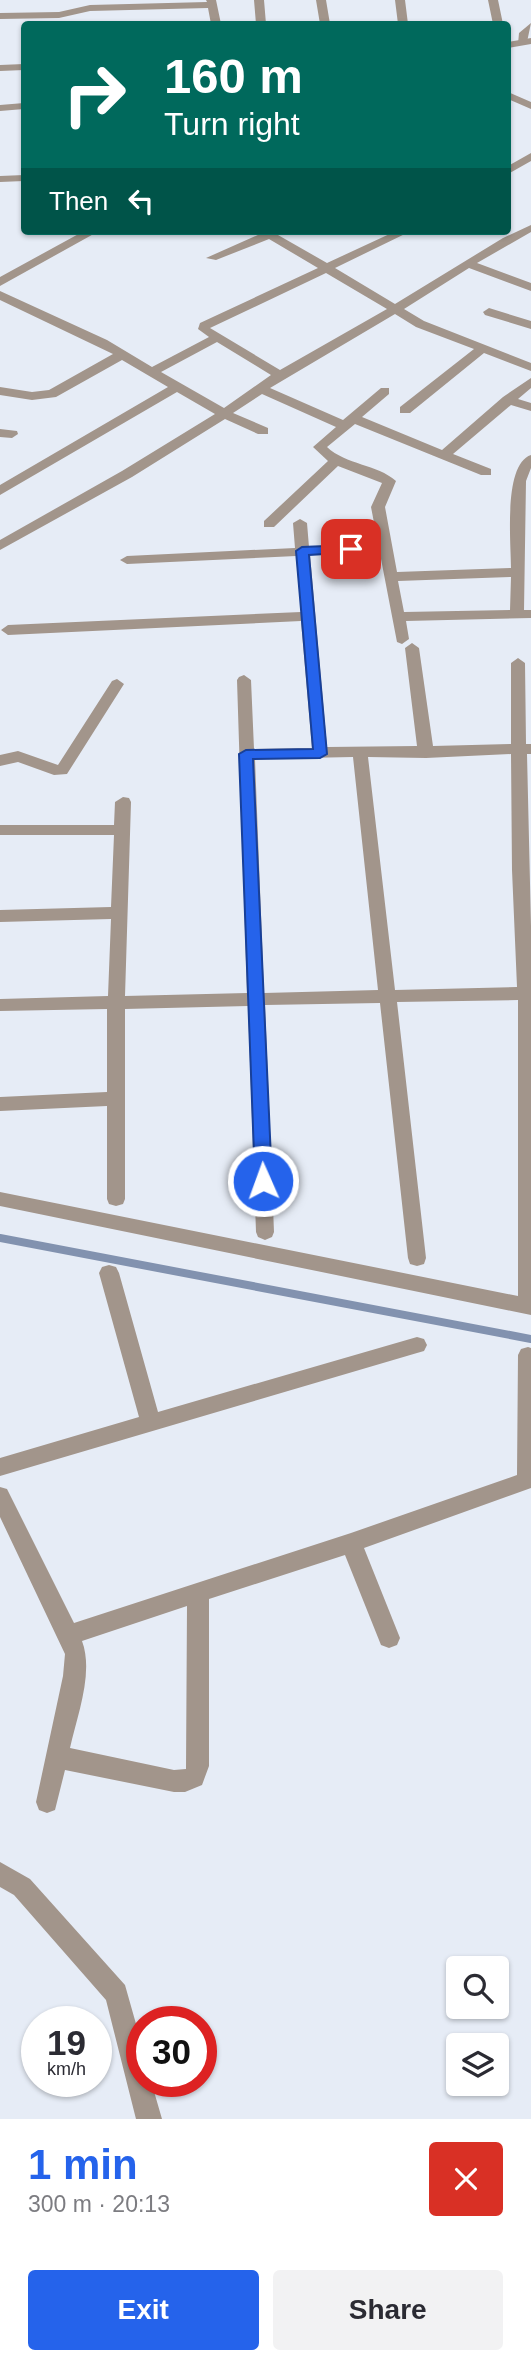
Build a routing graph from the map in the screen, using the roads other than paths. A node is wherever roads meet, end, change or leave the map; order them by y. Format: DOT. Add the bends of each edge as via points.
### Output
graph roads {
  1 [pos="259,0"];
  2 [pos="321,0"];
  3 [pos="400,0"];
  4 [pos="493,0"];
  5 [pos="212,2"];
  6 [pos="0,16"];
  7 [pos="215,21"];
  8 [pos="261,21"];
  9 [pos="324,21"];
  10 [pos="403,21"];
  11 [pos="497,21"];
  12 [pos="531,26"];
  13 [pos="526,41"];
  14 [pos="21,67"];
  15 [pos="0,68"];
  16 [pos="511,96"];
  17 [pos="21,106"];
  18 [pos="531,106"];
  19 [pos="0,108"];
  20 [pos="531,156"];
  21 [pos="511,169"];
  22 [pos="21,178"];
  23 [pos="0,179"];
  24 [pos="528,232"];
  25 [pos="82,235"];
  26 [pos="263,235"];
  27 [pos="274,235"];
  28 [pos="396,235"];
  29 [pos="498,235"];
  30 [pos="507,240"];
  31 [pos="212,258"];
  32 [pos="468,264"];
  33 [pos="322,268"];
  34 [pos="0,282"];
  35 [pos="531,287"];
  36 [pos="0,295"];
  37 [pos="394,310"];
  38 [pos="489,312"];
  39 [pos="531,325"];
  40 [pos="216,338"];
  41 [pos="482,349"];
  42 [pos="123,354"];
  43 [pos="531,367"];
  44 [pos="152,372"];
  45 [pos="280,374"];
  46 [pos="531,382"];
  47 [pos="177,387"];
  48 [pos="262,389"];
  49 [pos="0,391"];
  50 [pos="385,391"];
  51 [pos="508,400"];
  52 [pos="531,407"];
  53 [pos="405,410"];
  54 [pos="224,414"];
  55 [pos="348,421"];
  56 [pos="263,431"];
  57 [pos="444,455"];
  58 [pos="337,460"];
  59 [pos="528,466"];
  60 [pos="486,472"];
  61 [pos="0,491"];
  62 [pos="525,511"];
  63 [pos="300,523"];
  64 [pos="269,524"];
  65 [pos="0,546"];
  66 [pos="351,549"];
  67 [pos="302,551"];
  68 [pos="127,560"];
  69 [pos="522,565"];
  70 [pos="391,577"];
  71 [pos="524,614"];
  72 [pos="307,616"];
  73 [pos="398,617"];
  74 [pos="8,630"];
  75 [pos="518,663"];
  76 [pos="244,680"];
  77 [pos="117,684"];
  78 [pos="526,749"];
  79 [pos="426,752"];
  80 [pos="360,753"];
  81 [pos="246,754"];
  82 [pos="320,754"];
  83 [pos="0,761"];
  84 [pos="123,802"];
  85 [pos="0,830"];
  86 [pos="122,830"];
  87 [pos="526,870"];
  88 [pos="119,913"];
  89 [pos="0,916"];
  90 [pos="529,993"];
  91 [pos="388,998"];
  92 [pos="256,1001"];
  93 [pos="116,1004"];
  94 [pos="0,1005"];
  95 [pos="116,1098"];
  96 [pos="0,1104"];
  97 [pos="0,1199"];
  98 [pos="116,1199"];
  99 [pos="265,1232"];
  100 [pos="417,1258"];
  101 [pos="109,1273"];
  102 [pos="529,1307"];
  103 [pos="417,1345"];
  104 [pos="528,1355"];
  105 [pos="152,1423"];
  106 [pos="0,1467"];
  107 [pos="529,1480"];
  108 [pos="0,1496"];
  109 [pos="351,1543"];
  110 [pos="198,1593"];
  111 [pos="69,1636"];
  112 [pos="389,1638"];
  113 [pos="57,1757"];
  114 [pos="47,1802"];
  115 [pos="0,1874"];
  116 [pos="149,2119"];
  1 -- 8 [label="street"];
  2 -- 9 [label="street"];
  3 -- 10 [label="street"];
  4 -- 11 [label="street"];
  5 -- 6 [label="street"];
  5 -- 7 [label="street"];
  12 -- 13 [label="street" via="524,33"];
  14 -- 15 [label="street"];
  16 -- 18 [label="street"];
  17 -- 19 [label="street"];
  20 -- 21 [label="street"];
  22 -- 23 [label="street"];
  24 -- 30 [label="street"];
  25 -- 34 [label="street"];
  26 -- 31 [label="street"];
  27 -- 33 [label="street"];
  28 -- 33 [label="street"];
  29 -- 30 [label="street"];
  30 -- 32 [label="street"];
  32 -- 35 [label="street"];
  32 -- 37 [label="street"];
  33 -- 37 [label="street"];
  33 -- 40 [label="street" via="207,322 204,329"];
  36 -- 42 [label="street"];
  37 -- 41 [label="street"];
  37 -- 45 [label="street"];
  38 -- 39 [label="street"];
  40 -- 44 [label="street"];
  40 -- 45 [label="street"];
  41 -- 43 [label="street"];
  41 -- 53 [label="street"];
  42 -- 44 [label="street"];
  42 -- 49 [label="street" via="52,394"];
  44 -- 47 [label="street"];
  45 -- 48 [label="street"];
  46 -- 51 [label="street"];
  47 -- 54 [label="street"];
  47 -- 61 [label="street"];
  48 -- 54 [label="street"];
  48 -- 55 [label="street"];
  50 -- 55 [label="street"];
  51 -- 52 [label="street"];
  51 -- 57 [label="street"];
  54 -- 56 [label="street"];
  54 -- 65 [label="street"];
  55 -- 57 [label="street"];
  55 -- 58 [label="street" via="320,447"];
  57 -- 60 [label="street"];
  58 -- 64 [label="street"];
  58 -- 70 [label="street" via="389,481 378,507"];
  59 -- 62 [label="street"];
  62 -- 69 [label="street"];
  63 -- 67 [label="street"];
  66 -- 67 [label="street"];
  67 -- 68 [label="street"];
  67 -- 72 [label="street"];
  69 -- 70 [label="street"];
  69 -- 71 [label="street"];
  70 -- 73 [label="street"];
  71 -- 73 [label="street"];
  72 -- 74 [label="street"];
  72 -- 82 [label="street"];
  73 -- 79 [label="street" via="407,643"];
  75 -- 78 [label="street"];
  76 -- 81 [label="street"];
  77 -- 83 [label="street" via="62,770 20,756"];
  78 -- 79 [label="street"];
  78 -- 87 [label="street"];
  79 -- 80 [label="street"];
  80 -- 82 [label="street"];
  80 -- 91 [label="street"];
  81 -- 82 [label="street"];
  81 -- 92 [label="street"];
  84 -- 86 [label="street"];
  85 -- 86 [label="street"];
  86 -- 88 [label="street"];
  87 -- 90 [label="street"];
  88 -- 89 [label="street"];
  88 -- 93 [label="street"];
  90 -- 91 [label="street"];
  90 -- 102 [label="street"];
  91 -- 92 [label="street"];
  91 -- 100 [label="street"];
  92 -- 93 [label="street"];
  92 -- 99 [label="street"];
  93 -- 94 [label="street"];
  93 -- 95 [label="street"];
  95 -- 96 [label="street"];
  95 -- 98 [label="street"];
  97 -- 102 [label="street"];
  101 -- 105 [label="street"];
  103 -- 105 [label="street"];
  104 -- 107 [label="street"];
  105 -- 106 [label="street"];
  107 -- 109 [label="street"];
  108 -- 111 [label="street"];
  109 -- 110 [label="street"];
  109 -- 112 [label="street"];
  110 -- 111 [label="street"];
  110 -- 113 [label="street" via="198,1766 194,1777 174,1781"];
  111 -- 113 [label="street" via="76,1654 74,1676"];
  113 -- 114 [label="street"];
  115 -- 116 [label="street" via="22,1887 116,1994"];
}
